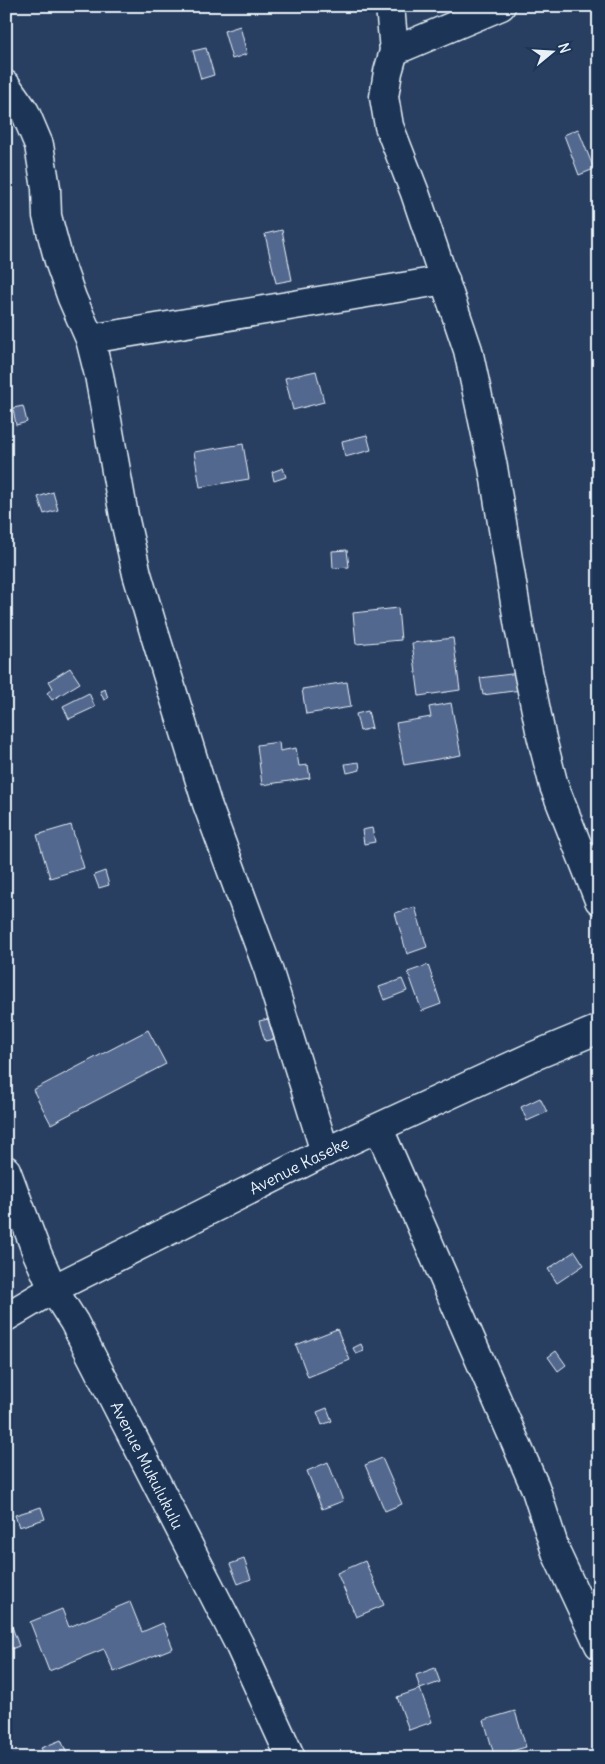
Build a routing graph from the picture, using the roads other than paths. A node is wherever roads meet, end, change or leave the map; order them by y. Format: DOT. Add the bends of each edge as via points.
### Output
graph roads {
  1 [pos="390,6"];
  2 [pos="501,6"];
  3 [pos="394,51"];
  4 [pos="6,85"];
  5 [pos="445,280"];
  6 [pos="90,339"];
  7 [pos="599,900"];
  8 [pos="599,1029"];
  9 [pos="379,1129"];
  10 [pos="326,1152"];
  11 [pos="6,1170"];
  12 [pos="53,1289"];
  13 [pos="6,1317"];
  14 [pos="599,1645"];
  15 [pos="291,1758"];
  1 -- 3 [label="street"];
  2 -- 3 [label="street"];
  3 -- 5 [label="street" via="384,97 389,126"];
  4 -- 6 [label="street" via="26,112 39,145 47,216 59,261"];
  5 -- 6 [label="street"];
  5 -- 7 [label="street" via="468,350 479,398 541,735 554,786"];
  6 -- 10 [label="street" via="137,574 207,804 268,969"];
  8 -- 9 [label="street, Avenue Kaseke" via="529,1058"];
  9 -- 10 [label="street, Avenue Kaseke"];
  9 -- 14 [label="street" via="535,1487 557,1555"];
  10 -- 12 [label="street, Avenue Kaseke"];
  11 -- 12 [label="street, Avenue Mukulukulu"];
  12 -- 13 [label="street, Avenue Kaseke"];
  12 -- 15 [label="street, Avenue Mukulukulu" via="74,1322 239,1644"];
}
